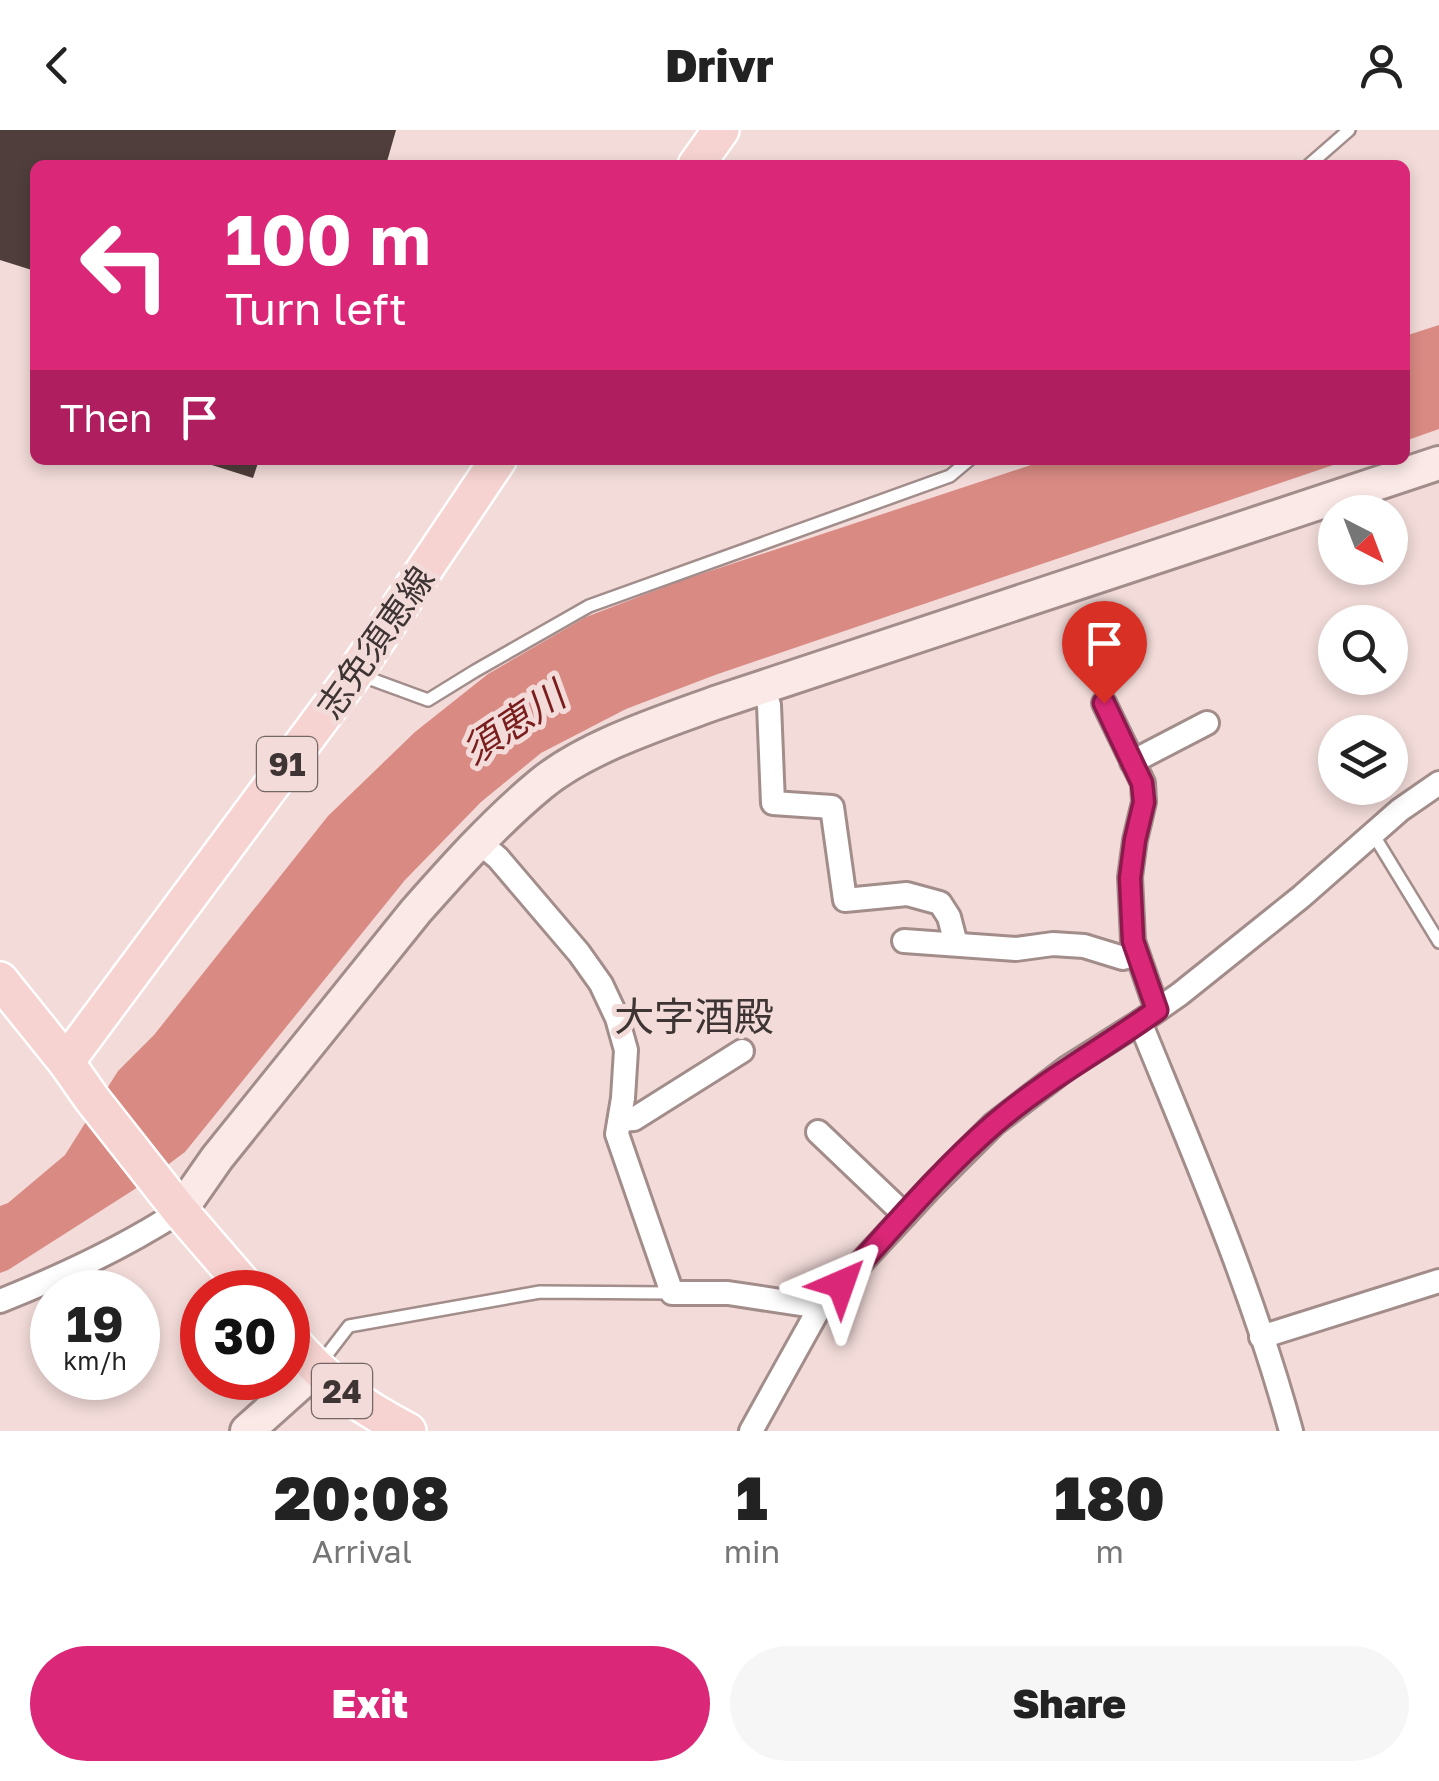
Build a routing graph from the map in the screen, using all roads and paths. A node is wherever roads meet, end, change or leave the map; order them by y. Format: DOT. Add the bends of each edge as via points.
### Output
graph roads {
  1 [pos="721,130"];
  2 [pos="1349,130"];
  3 [pos="700,160"];
  4 [pos="1315,160"];
  5 [pos="1439,464"];
  6 [pos="495,465"];
  7 [pos="963,465"];
  8 [pos="355,673"];
  9 [pos="762,687"];
  10 [pos="1104,703"];
  11 [pos="1208,723"];
  12 [pos="1132,762"];
  13 [pos="1439,782"];
  14 [pos="1373,834"];
  15 [pos="479,842"];
  16 [pos="904,941"];
  17 [pos="1439,942"];
  18 [pos="956,944"];
  19 [pos="1138,954"];
  20 [pos="0,980"];
  21 [pos="1149,1016"];
  22 [pos="742,1052"];
  23 [pos="66,1062"];
  24 [pos="620,1120"];
  25 [pos="818,1132"];
  26 [pos="171,1199"];
  27 [pos="906,1215"];
  28 [pos="231,1270"];
  29 [pos="1439,1281"];
  30 [pos="672,1293"];
  31 [pos="0,1301"];
  32 [pos="820,1307"];
  33 [pos="1261,1337"];
  34 [pos="310,1363"];
  35 [pos="316,1370"];
  36 [pos="247,1431"];
  37 [pos="408,1431"];
  38 [pos="751,1431"];
  39 [pos="1291,1431"];
  1 -- 3 [label="main road"];
  2 -- 4 [label="lane"];
  5 -- 9 [label="street"];
  6 -- 8 [label="main road, 志免須恵線 / 91"];
  7 -- 8 [label="lane" via="950,476 589,606 428,700"];
  8 -- 23 [label="main road, 志免須恵線 / 91"];
  9 -- 15 [label="street" via="593,752 543,782"];
  9 -- 18 [label="street" via="769,705 772,803 832,807 845,900 928,898 949,917"];
  10 -- 12 [label="street"];
  11 -- 12 [label="street"];
  12 -- 19 [label="street" via="1144,802 1130,878"];
  13 -- 14 [label="street"];
  14 -- 17 [label="lane"];
  14 -- 21 [label="street"];
  15 -- 24 [label="street" via="601,984 626,1050"];
  15 -- 26 [label="street" via="217,1158"];
  16 -- 18 [label="street"];
  18 -- 19 [label="street" via="1053,944 1122,958"];
  19 -- 21 [label="street"];
  20 -- 23 [label="main road"];
  21 -- 27 [label="street" via="994,1124"];
  21 -- 33 [label="street"];
  22 -- 24 [label="street" via="634,1119"];
  23 -- 26 [label="main road"];
  24 -- 30 [label="street" via="618,1134"];
  25 -- 27 [label="street"];
  26 -- 28 [label="main road"];
  26 -- 31 [label="street" via="136,1240"];
  27 -- 32 [label="street"];
  29 -- 33 [label="street"];
  30 -- 32 [label="street"];
  30 -- 35 [label="lane" via="540,1292 348,1326"];
  32 -- 38 [label="street"];
  33 -- 39 [label="street"];
  34 -- 35 [label="main road, 24"];
  35 -- 36 [label="street"];
  35 -- 37 [label="main road, 24" via="367,1410"];
}
